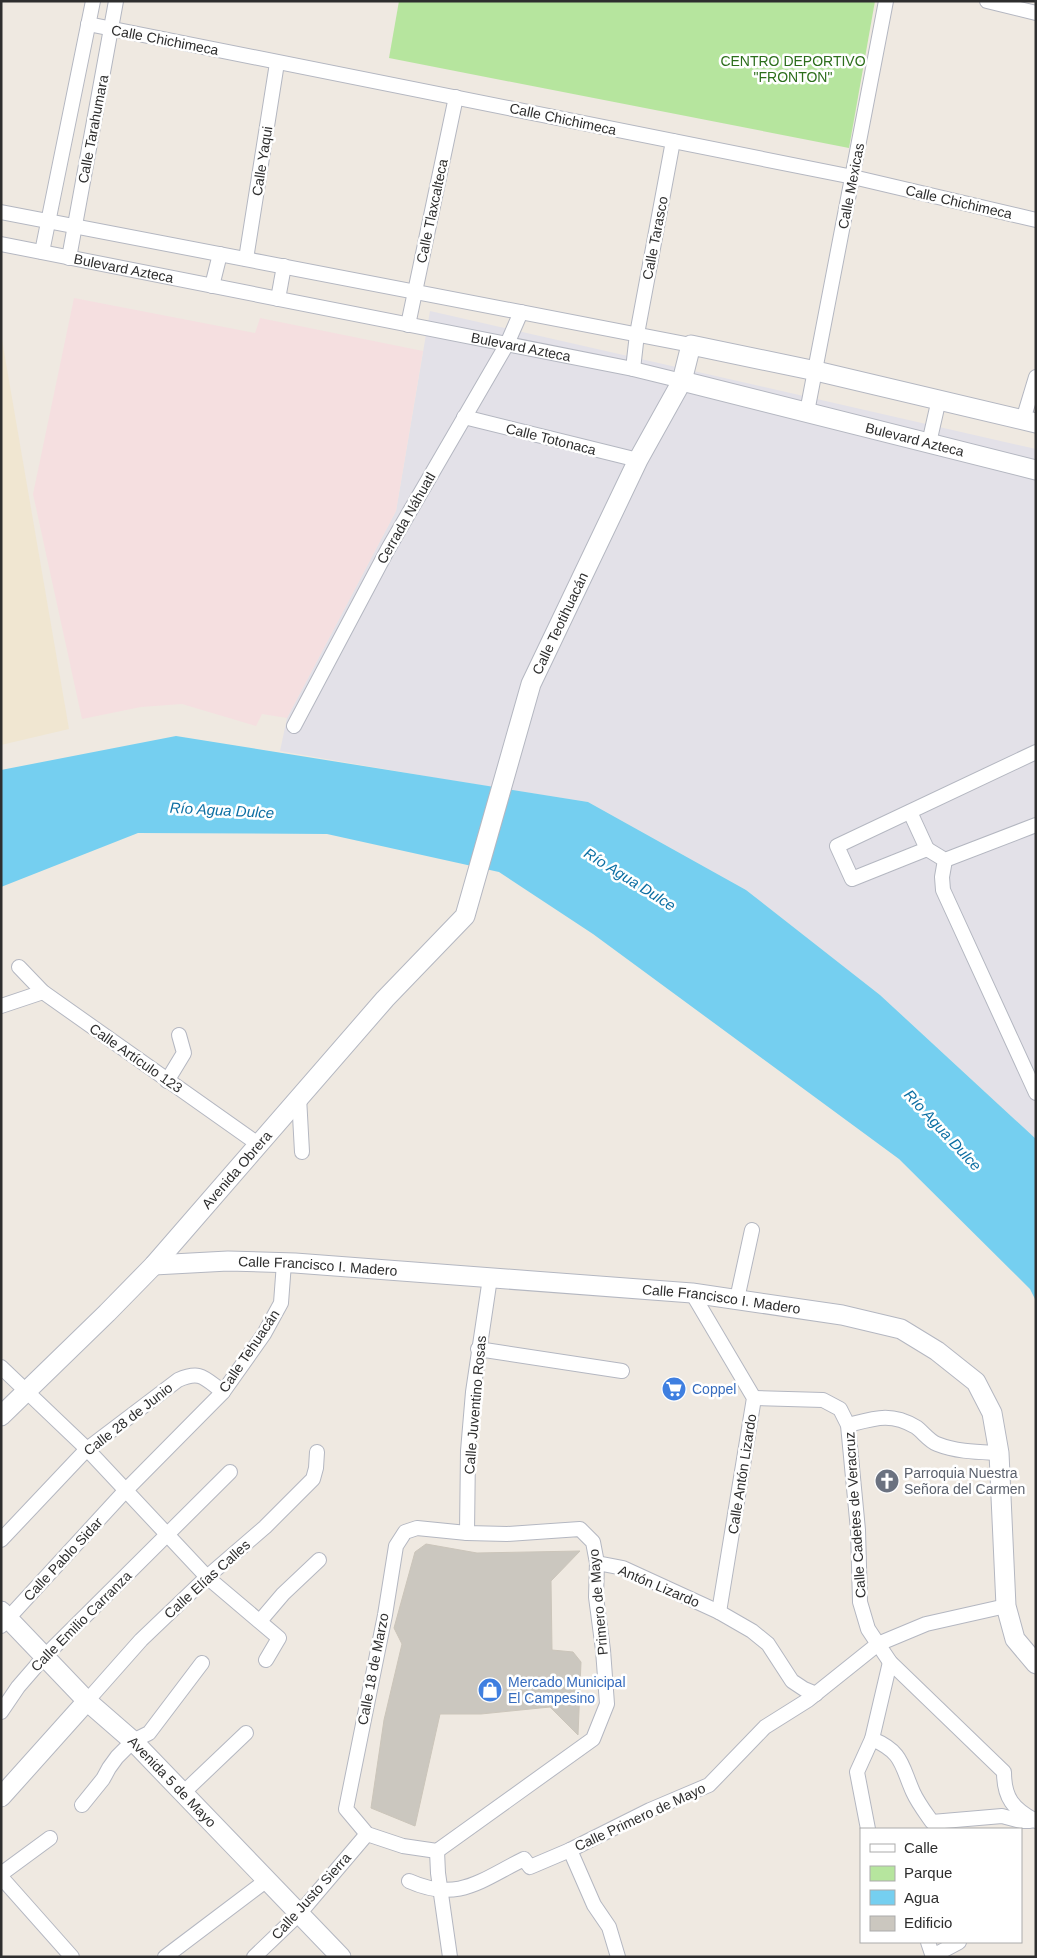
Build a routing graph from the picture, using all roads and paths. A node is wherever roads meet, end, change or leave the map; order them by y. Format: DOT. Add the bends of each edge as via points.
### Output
graph roads {
  1 [pos="93,1"];
  2 [pos="116,1"];
  3 [pos="886,1"];
  4 [pos="987,1"];
  5 [pos="1036,13"];
  6 [pos="88,24"];
  7 [pos="111,30"];
  8 [pos="277,63"];
  9 [pos="456,97"];
  10 [pos="673,142"];
  11 [pos="853,177"];
  12 [pos="1,212"];
  13 [pos="1036,220"];
  14 [pos="49,221"];
  15 [pos="75,226"];
  16 [pos="1,244"];
  17 [pos="42,252"];
  18 [pos="220,254"];
  19 [pos="69,258"];
  20 [pos="246,259"];
  21 [pos="284,266"];
  22 [pos="212,286"];
  23 [pos="414,292"];
  24 [pos="278,299"];
  25 [pos="521,312"];
  26 [pos="408,325"];
  27 [pos="637,334"];
  28 [pos="507,344"];
  29 [pos="691,345"];
  30 [pos="633,369"];
  31 [pos="816,371"];
  32 [pos="1036,377"];
  33 [pos="682,380"];
  34 [pos="939,399"];
  35 [pos="807,412"];
  36 [pos="464,418"];
  37 [pos="1029,422"];
  38 [pos="929,443"];
  39 [pos="638,460"];
  40 [pos="1036,470"];
  41 [pos="294,726"];
  42 [pos="1036,752"];
  43 [pos="910,812"];
  44 [pos="1036,825"];
  45 [pos="927,848"];
  46 [pos="945,860"];
  47 [pos="465,916"];
  48 [pos="19,967"];
  49 [pos="43,992"];
  50 [pos="1,1006"];
  51 [pos="179,1035"];
  52 [pos="167,1081"];
  53 [pos="1036,1093"];
  54 [pos="299,1096"];
  55 [pos="258,1144"];
  56 [pos="302,1152"];
  57 [pos="752,1230"];
  58 [pos="284,1263"];
  59 [pos="154,1265"];
  60 [pos="490,1278"];
  61 [pos="692,1293"];
  62 [pos="737,1299"];
  63 [pos="478,1349"];
  64 [pos="1,1368"];
  65 [pos="622,1371"];
  66 [pos="27,1391"];
  67 [pos="223,1392"];
  68 [pos="754,1398"];
  69 [pos="1,1416"];
  70 [pos="848,1425"];
  71 [pos="87,1449"];
  72 [pos="317,1452"];
  73 [pos="999,1453"];
  74 [pos="230,1472"];
  75 [pos="125,1491"];
  76 [pos="405,1532"];
  77 [pos="467,1533"];
  78 [pos="167,1535"];
  79 [pos="1,1540"];
  80 [pos="319,1560"];
  81 [pos="597,1563"];
  82 [pos="207,1577"];
  83 [pos="1006,1606"];
  84 [pos="719,1612"];
  85 [pos="4,1619"];
  86 [pos="260,1621"];
  87 [pos="878,1644"];
  88 [pos="44,1657"];
  89 [pos="266,1660"];
  90 [pos="890,1662"];
  91 [pos="202,1663"];
  92 [pos="1036,1664"];
  93 [pos="816,1694"];
  94 [pos="87,1701"];
  95 [pos="1,1712"];
  96 [pos="246,1733"];
  97 [pos="872,1739"];
  98 [pos="133,1742"];
  99 [pos="183,1793"];
  100 [pos="1,1797"];
  101 [pos="82,1805"];
  102 [pos="1036,1821"];
  103 [pos="868,1828"];
  104 [pos="367,1834"];
  105 [pos="50,1838"];
  106 [pos="437,1850"];
  107 [pos="570,1850"];
  108 [pos="1,1876"];
  109 [pos="266,1880"];
  110 [pos="409,1881"];
  111 [pos="441,1891"];
  112 [pos="299,1914"];
  113 [pos="928,1943"];
  114 [pos="957,1943"];
  115 [pos="933,1956"];
  116 [pos="72,1957"];
  117 [pos="165,1957"];
  118 [pos="254,1957"];
  119 [pos="341,1957"];
  120 [pos="450,1957"];
  121 [pos="618,1957"];
  1 -- 6 [label="street, Calle Tarahumara"];
  2 -- 7 [label="street, Calle Tarahumara"];
  3 -- 11 [label="street, Calle Mexicas"];
  4 -- 5 [label="street"];
  6 -- 7 [label="street, Calle Chichimeca"];
  6 -- 14 [label="street, Calle Tarahumara"];
  7 -- 8 [label="street, Calle Chichimeca"];
  7 -- 15 [label="street, Calle Tarahumara"];
  8 -- 9 [label="street, Calle Chichimeca"];
  8 -- 20 [label="street, Calle Yaqui"];
  9 -- 10 [label="street, Calle Chichimeca"];
  9 -- 23 [label="street, Calle Tlaxcalteca"];
  10 -- 11 [label="street, Calle Chichimeca"];
  10 -- 27 [label="street, Calle Tarasco"];
  11 -- 13 [label="street, Calle Chichimeca"];
  11 -- 31 [label="street, Calle Mexicas"];
  12 -- 14 [label="street"];
  14 -- 15 [label="street"];
  14 -- 17 [label="street, Calle Tarahumara"];
  15 -- 18 [label="street"];
  15 -- 19 [label="street, Calle Tarahumara"];
  16 -- 17 [label="street, Bulevard Azteca"];
  17 -- 19 [label="street, Bulevard Azteca"];
  18 -- 20 [label="street"];
  18 -- 22 [label="street"];
  19 -- 22 [label="street, Bulevard Azteca"];
  20 -- 21 [label="street"];
  21 -- 23 [label="street"];
  21 -- 24 [label="street"];
  22 -- 24 [label="street, Bulevard Azteca"];
  23 -- 25 [label="street"];
  23 -- 26 [label="street, Calle Tlaxcalteca"];
  24 -- 26 [label="street, Bulevard Azteca"];
  25 -- 27 [label="street"];
  25 -- 28 [label="street, Cerrada Náhuatl"];
  26 -- 28 [label="street, Bulevard Azteca"];
  27 -- 29 [label="street"];
  27 -- 30 [label="street, Calle Tarasco"];
  28 -- 30 [label="street, Bulevard Azteca"];
  28 -- 36 [label="street, Cerrada Náhuatl"];
  29 -- 31 [label="street"];
  29 -- 33 [label="street, Calle Teotihuacán"];
  30 -- 33 [label="street, Bulevard Azteca"];
  31 -- 34 [label="street"];
  31 -- 35 [label="street, Calle Mexicas"];
  32 -- 37 [label="street"];
  33 -- 35 [label="street, Bulevard Azteca"];
  33 -- 39 [label="street, Calle Teotihuacán"];
  34 -- 37 [label="street"];
  34 -- 38 [label="street"];
  35 -- 38 [label="street, Bulevard Azteca"];
  36 -- 39 [label="street, Calle Totonaca"];
  36 -- 41 [label="street, Cerrada Náhuatl" via="388,549"];
  38 -- 40 [label="street, Bulevard Azteca"];
  39 -- 47 [label="street, Calle Teotihuacán" via="531,684"];
  42 -- 43 [label="street"];
  43 -- 45 [label="street"];
  43 -- 45 [label="street" via="837,846 852,879"];
  44 -- 46 [label="street"];
  45 -- 46 [label="street"];
  46 -- 53 [label="street" via="942,890"];
  47 -- 54 [label="street, Avenida Obrera" via="385,999"];
  48 -- 49 [label="street, Calle Artículo 123"];
  49 -- 50 [label="street"];
  49 -- 52 [label="street, Calle Artículo 123"];
  51 -- 52 [label="street" via="184,1053"];
  52 -- 55 [label="street, Calle Artículo 123"];
  54 -- 55 [label="street, Avenida Obrera"];
  54 -- 56 [label="street"];
  55 -- 59 [label="street, Avenida Obrera"];
  57 -- 62 [label="street"];
  58 -- 59 [label="street, Calle Francisco I. Madero" via="228,1261"];
  58 -- 60 [label="street, Calle Francisco I. Madero"];
  58 -- 67 [label="street, Calle Tehuacán" via="281,1304"];
  59 -- 66 [label="street, Avenida Obrera"];
  60 -- 61 [label="street, Calle Francisco I. Madero"];
  60 -- 63 [label="street, Calle Juventino Rosas"];
  61 -- 62 [label="street, Calle Francisco I. Madero"];
  61 -- 68 [label="street, Calle Antón Lizardo"];
  62 -- 73 [label="street, Calle Francisco I. Madero" via="842,1315 901,1329 937,1351 976,1382 992,1413"];
  63 -- 65 [label="street"];
  63 -- 77 [label="street, Calle Juventino Rosas" via="468,1451"];
  64 -- 66 [label="street"];
  66 -- 69 [label="street, Avenida Obrera"];
  66 -- 71 [label="street"];
  67 -- 71 [label="street, Calle 28 de Junio" via="201,1376 190,1375 178,1380"];
  67 -- 75 [label="street, Calle Tehuacán"];
  68 -- 70 [label="street, Calle Cadetes de Veracruz" via="823,1400 840,1409"];
  68 -- 84 [label="street, Calle Antón Lizardo"];
  70 -- 73 [label="street" via="881,1416 900,1419 936,1444 958,1450"];
  70 -- 87 [label="street, Calle Cadetes de Veracruz" via="858,1530 860,1602 868,1629"];
  71 -- 75 [label="street"];
  71 -- 79 [label="street, Calle 28 de Junio"];
  72 -- 82 [label="street, Calle Elías Calles" via="313,1478 265,1527"];
  73 -- 83 [label="street, Calle Francisco I. Madero"];
  74 -- 78 [label="street, Calle Emilio Carranza"];
  75 -- 78 [label="street"];
  75 -- 85 [label="street, Calle Pablo Sidar"];
  76 -- 77 [label="street, Primero de Mayo" via="417,1528"];
  76 -- 104 [label="street, Calle 18 de Marzo" via="396,1546 346,1809"];
  77 -- 81 [label="street, Primero de Mayo" via="580,1529 593,1542"];
  78 -- 82 [label="street"];
  78 -- 88 [label="street, Calle Emilio Carranza"];
  80 -- 86 [label="street"];
  81 -- 84 [label="street, Antón Lizardo" via="623,1568"];
  81 -- 106 [label="street, Primero de Mayo" via="596,1597 606,1704 593,1739"];
  82 -- 86 [label="street"];
  82 -- 94 [label="street, Calle Elías Calles" via="141,1640"];
  83 -- 87 [label="street, Calle Primero de Mayo" via="926,1624"];
  83 -- 92 [label="street, Calle Francisco I. Madero" via="1016,1639"];
  84 -- 93 [label="street, Antón Lizardo" via="768,1644 792,1681"];
  85 -- 88 [label="street, Avenida 5 de Mayo"];
  86 -- 89 [label="street" via="279,1638"];
  87 -- 90 [label="street, Calle Cadetes de Veracruz"];
  87 -- 93 [label="street, Calle Primero de Mayo"];
  88 -- 94 [label="street, Avenida 5 de Mayo"];
  88 -- 95 [label="street, Calle Emilio Carranza" via="18,1686"];
  90 -- 97 [label="street"];
  90 -- 102 [label="street, Calle Cadetes de Veracruz" via="1004,1772 1009,1799 1020,1812"];
  91 -- 98 [label="street" via="149,1733"];
  93 -- 107 [label="street, Calle Primero de Mayo" via="766,1727 709,1785"];
  94 -- 98 [label="street, Avenida 5 de Mayo"];
  94 -- 100 [label="street"];
  96 -- 99 [label="street"];
  97 -- 102 [label="street" via="886,1745 900,1760 913,1792 932,1822 1002,1816"];
  97 -- 103 [label="street" via="857,1772"];
  98 -- 99 [label="street, Avenida 5 de Mayo"];
  98 -- 101 [label="street" via="113,1762 104,1779"];
  99 -- 109 [label="street, Avenida 5 de Mayo"];
  104 -- 106 [label="street" via="403,1846"];
  104 -- 112 [label="street, Calle Justo Sierra"];
  105 -- 108 [label="street"];
  106 -- 111 [label="street"];
  107 -- 111 [label="street, Calle Primero de Mayo" via="530,1867 524,1859 463,1889"];
  107 -- 121 [label="street" via="594,1905 609,1927"];
  108 -- 116 [label="street"];
  109 -- 112 [label="street, Avenida 5 de Mayo"];
  109 -- 117 [label="street"];
  110 -- 111 [label="street"];
  111 -- 120 [label="street"];
  112 -- 118 [label="street, Calle Justo Sierra"];
  112 -- 119 [label="street, Avenida 5 de Mayo"];
  113 -- 115 [label="street"];
  114 -- 115 [label="street"];
}
